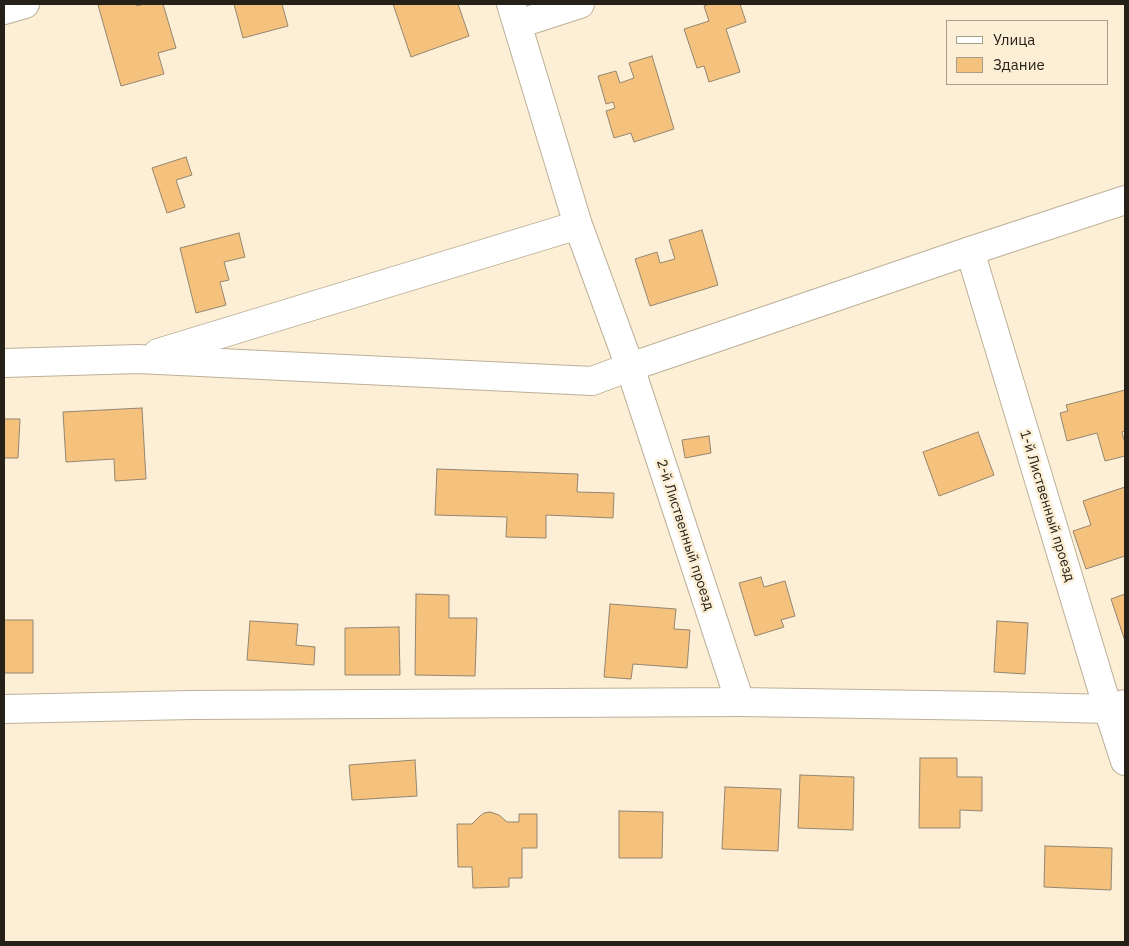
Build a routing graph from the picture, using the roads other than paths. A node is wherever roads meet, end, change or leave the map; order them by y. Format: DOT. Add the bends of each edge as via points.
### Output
graph roads {
  1 [pos="25,4"];
  2 [pos="580,4"];
  3 [pos="4,10"];
  4 [pos="514,14"];
  5 [pos="1125,200"];
  6 [pos="578,225"];
  7 [pos="970,251"];
  8 [pos="138,359"];
  9 [pos="4,363"];
  10 [pos="630,367"];
  11 [pos="740,702"];
  12 [pos="1117,706"];
  13 [pos="4,709"];
  14 [pos="1125,761"];
  1 -- 3 [label="street"];
  2 -- 4 [label="street"];
  4 -- 6 [label="street, 2-й Лиственный проезд"];
  5 -- 7 [label="street"];
  6 -- 8 [label="street"];
  6 -- 10 [label="street, 2-й Лиственный проезд"];
  7 -- 10 [label="street"];
  7 -- 12 [label="street, 1-й Лиственный проезд"];
  8 -- 9 [label="street"];
  8 -- 10 [label="street" via="592,381"];
  10 -- 11 [label="street, 2-й Лиственный проезд"];
  11 -- 12 [label="street"];
  11 -- 13 [label="street"];
  12 -- 14 [label="street, 1-й Лиственный проезд"];
}
